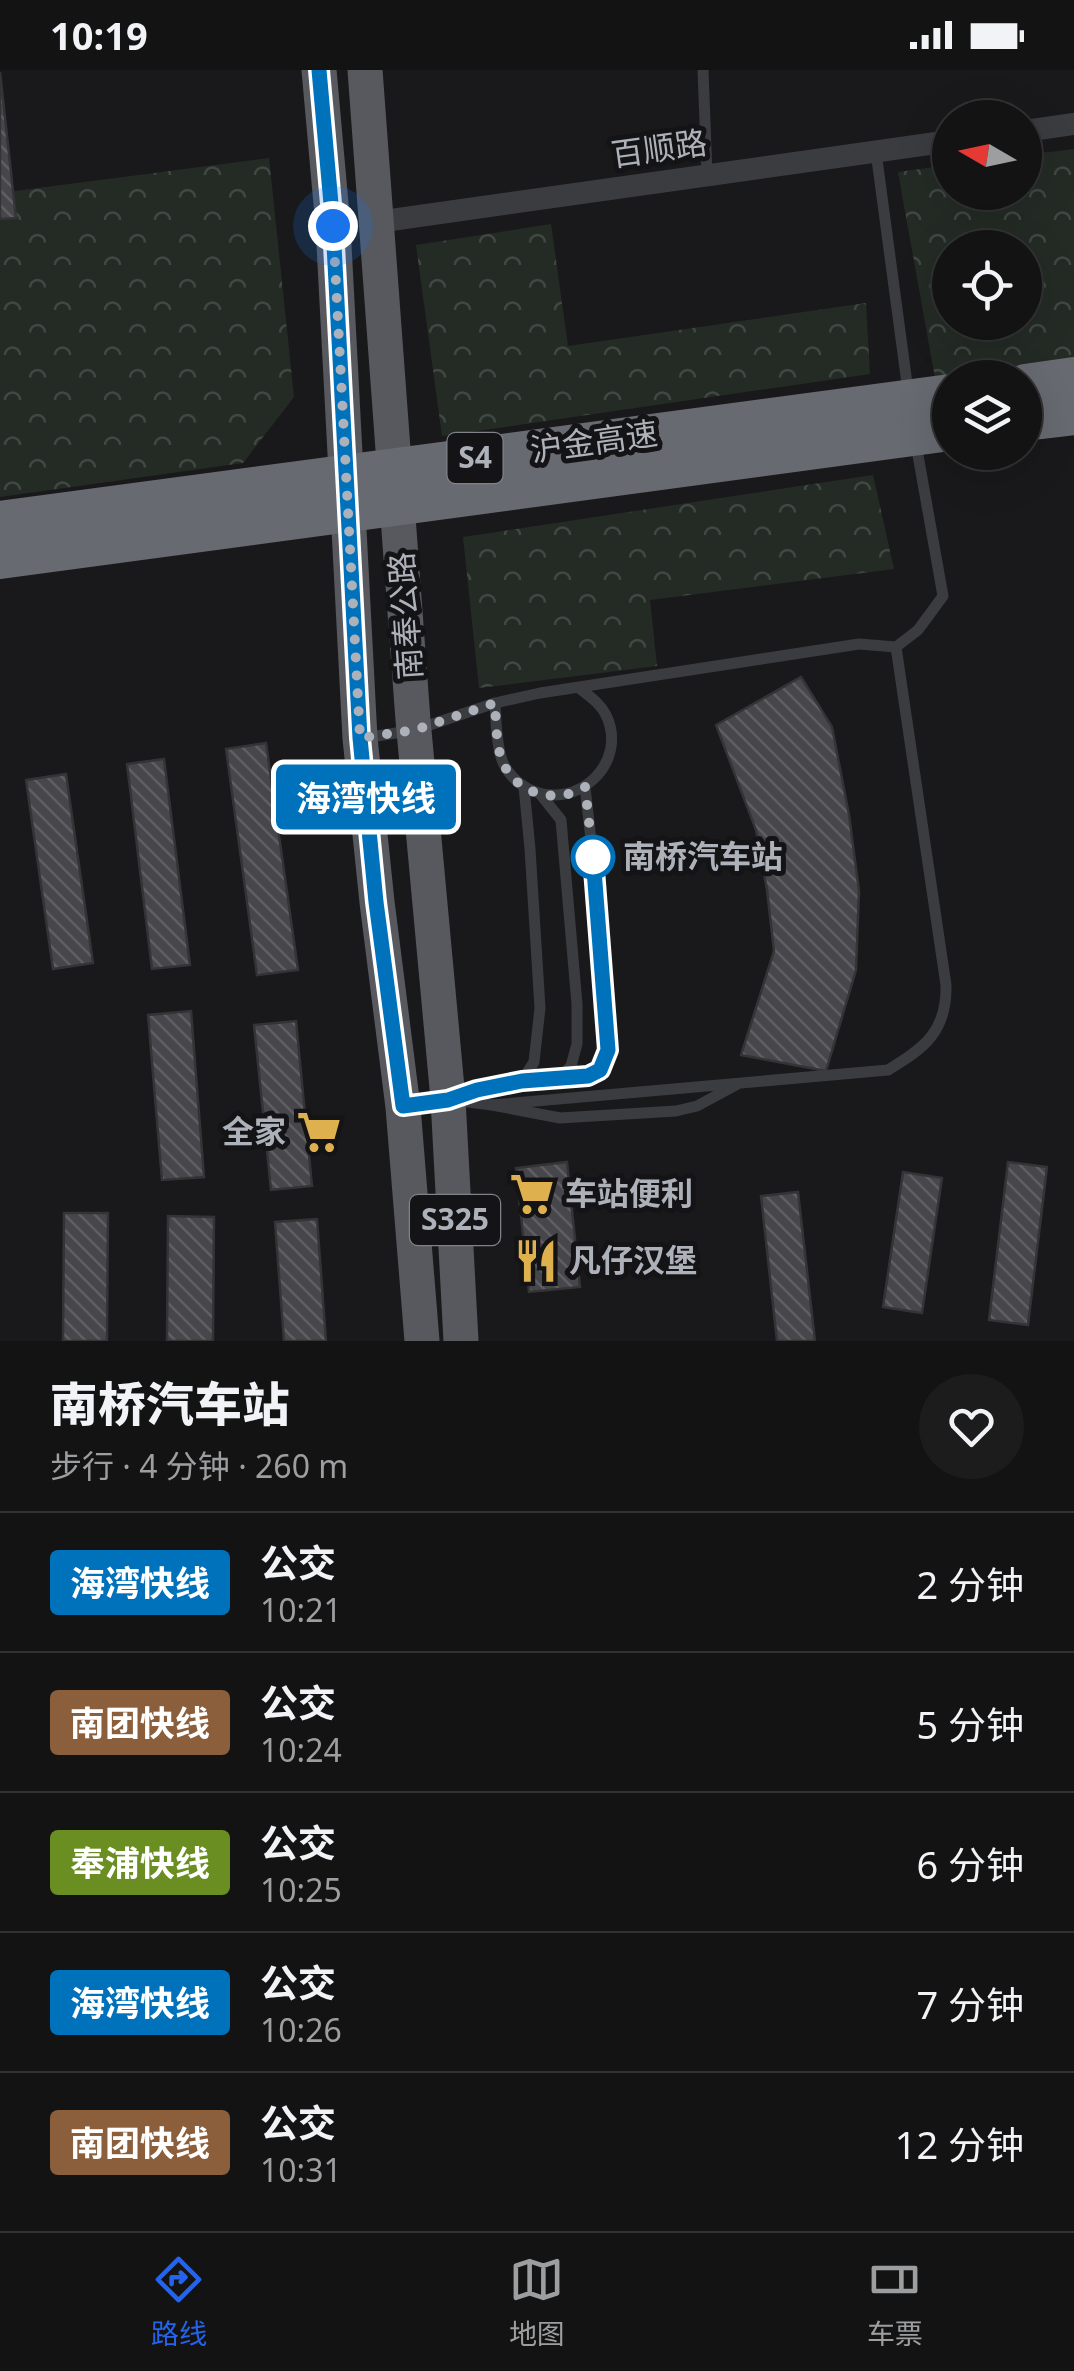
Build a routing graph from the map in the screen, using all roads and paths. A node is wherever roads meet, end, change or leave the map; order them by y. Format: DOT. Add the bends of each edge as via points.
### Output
graph roads {
  1 [pos="319,70"];
  2 [pos="365,70"];
  3 [pos="703,70"];
  4 [pos="1074,124"];
  5 [pos="1042,128"];
  6 [pos="932,144"];
  7 [pos="876,152"];
  8 [pos="708,175"];
  9 [pos="377,222"];
  10 [pos="1074,377"];
  11 [pos="1042,382"];
  12 [pos="932,396"];
  13 [pos="1074,415"];
  14 [pos="1042,419"];
  15 [pos="932,434"];
  16 [pos="0,522"];
  17 [pos="0,559"];
  18 [pos="896,646"];
  19 [pos="578,688"];
  20 [pos="495,703"];
  21 [pos="415,730"];
  22 [pos="360,738"];
  23 [pos="585,787"];
  24 [pos="524,788"];
  25 [pos="541,795"];
  26 [pos="560,1078"];
  27 [pos="522,1081"];
  28 [pos="740,1083"];
  29 [pos="448,1100"];
  30 [pos="492,1104"];
  31 [pos="403,1106"];
  32 [pos="422,1341"];
  33 [pos="461,1341"];
  1 -- 22 [label="main road, 南奉公路 / S325"];
  2 -- 9 [label="main road, 南奉公路 / S325"];
  3 -- 8 [label="lane"];
  4 -- 5 [label="street"];
  6 -- 7 [label="street, 百顺路"];
  7 -- 8 [label="street, 百顺路"];
  7 -- 18 [label="lane" via="944,596"];
  8 -- 9 [label="street, 百顺路"];
  9 -- 21 [label="main road, 南奉公路 / S325"];
  10 -- 11 [label="highway"];
  12 -- 16 [label="highway, 沪金高速 / S4, bridge"];
  13 -- 14 [label="highway"];
  15 -- 17 [label="highway, 沪金高速 / S4, bridge"];
  18 -- 19 [label="lane" via="859,644"];
  18 -- 28 [label="lane" via="943,956 942,1023 917,1052 888,1070"];
  19 -- 20 [label="lane"];
  19 -- 23 [label="lane" via="606,714 611,732 604,768"];
  20 -- 21 [label="lane"];
  20 -- 24 [label="lane" via="502,759"];
  21 -- 22 [label="lane"];
  21 -- 29 [label="main road, 南奉公路 / S325"];
  22 -- 31 [label="main road, 南奉公路 / S325"];
  23 -- 25 [label="lane"];
  23 -- 26 [label="lane" via="608,1050 600,1070"];
  24 -- 25 [label="lane"];
  24 -- 27 [label="lane" via="540,1008 534,1062"];
  25 -- 26 [label="lane" via="561,820 577,1004 577,1044"];
  26 -- 27 [label="lane"];
  27 -- 29 [label="lane"];
  28 -- 30 [label="lane"];
  28 -- 30 [label="lane" via="676,1111 560,1118"];
  29 -- 30 [label="lane"];
  29 -- 31 [label="lane"];
  29 -- 33 [label="main road, 南奉公路 / S325"];
  31 -- 32 [label="main road, 南奉公路 / S325"];
}
